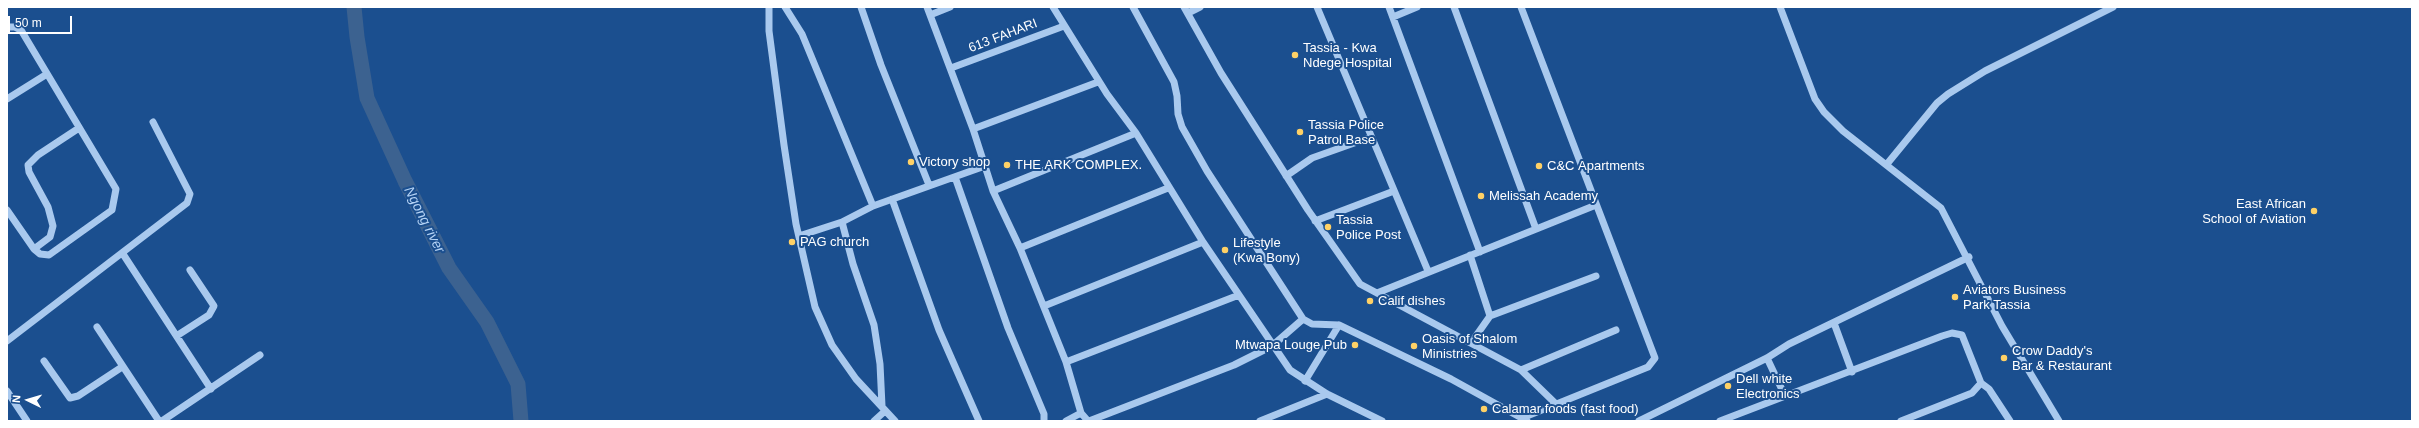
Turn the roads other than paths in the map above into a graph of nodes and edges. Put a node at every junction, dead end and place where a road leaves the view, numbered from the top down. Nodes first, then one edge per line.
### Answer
1 (769, 7) edge
2 (785, 7) edge
3 (861, 7) edge
4 (927, 7) edge
5 (950, 7) edge
6 (1053, 7) edge
7 (1133, 7) edge
8 (1200, 7) edge
9 (1317, 7) edge
10 (1389, 7) edge
11 (1417, 7) edge
12 (1454, 7) edge
13 (1520, 7) edge
14 (1780, 7) edge
15 (2113, 7) edge
16 (1186, 10) edge
17 (930, 15) junction
18 (1393, 17) junction
19 (1064, 26) junction
20 (7, 27) edge
21 (951, 68) junction
22 (47, 74) junction
23 (1098, 82) junction
24 (7, 99) edge
25 (153, 122) dead end
26 (79, 128) junction
27 (974, 129) junction
28 (1136, 134) junction
29 (1371, 137) junction
30 (1887, 164) junction
31 (985, 166) junction
32 (1286, 176) junction
33 (955, 177) junction
34 (929, 185) junction
35 (1168, 188) junction
36 (993, 191) junction
37 (1394, 191) junction
38 (892, 199) junction
39 (1596, 205) junction
40 (873, 206) junction
41 (7, 210) edge
42 (1316, 221) junction
43 (842, 222) junction
44 (1536, 229) junction
45 (800, 236) junction
46 (1203, 242) junction
47 (1020, 248) junction
48 (34, 249) junction
49 (1480, 252) junction
50 (123, 254) junction
51 (1470, 255) junction
52 (1968, 258) junction
53 (190, 270) dead end
54 (1428, 271) junction
55 (1596, 276) dead end
56 (1377, 293) junction
57 (1239, 294) junction
58 (1044, 306) junction
59 (1490, 316) junction
60 (1303, 319) junction
61 (1834, 323) junction
62 (1339, 325) junction
63 (97, 327) dead end
64 (1616, 330) dead end
65 (178, 335) junction
66 (7, 341) edge
67 (1471, 343) junction
68 (1272, 346) junction
69 (260, 354) dead end
70 (1767, 358) junction
71 (44, 361) dead end
72 (1066, 362) junction
73 (122, 367) junction
74 (1521, 370) junction
75 (1852, 372) junction
76 (1305, 381) junction
77 (1981, 383) junction
78 (211, 388) junction
79 (7, 391) edge
80 (1327, 394) junction
81 (1785, 396) junction
82 (1556, 404) junction
83 (884, 408) junction
84 (1081, 413) junction
85 (1525, 419) edge
86 (27, 421) edge
87 (159, 421) edge
88 (162, 421) edge
89 (874, 421) edge
90 (896, 421) edge
91 (979, 421) edge
92 (1044, 421) edge
93 (1066, 421) edge
94 (1089, 421) edge
95 (1262, 421) edge
96 (1382, 421) edge
97 (1639, 421) edge
98 (1720, 421) edge
99 (1900, 421) edge
100 (2010, 421) edge
101 (2059, 421) edge

1 - 45 street
2 - 40 street
3 - 34 street
4 - 17 street
5 - 17 street
6 - 19 street
7 - 60 street
8 - 16 street
9 - 29 street
10 - 18 street
11 - 18 street
12 - 44 street
13 - 39 street
14 - 30 street
15 - 30 street
16 - 32 street
17 - 21 street
18 - 49 street
19 - 21 street, 613 FAHARI
19 - 23 street
20 - 22 street
21 - 27 street
22 - 24 street
22 - 26 street
23 - 27 street
23 - 28 street
25 - 50 street
26 - 48 street
26 - 48 street
27 - 31 street
28 - 35 street
28 - 36 street
29 - 32 street
29 - 37 street
30 - 52 street
31 - 33 street
31 - 36 street
32 - 42 street
33 - 34 street
33 - 92 street
34 - 38 street
35 - 46 street
35 - 47 street
36 - 47 street
37 - 42 street
37 - 54 street
38 - 40 street
38 - 91 street
39 - 44 street
39 - 82 street
40 - 43 street
41 - 48 street
42 - 56 street
43 - 45 street
43 - 83 street
44 - 49 street
45 - 83 street
46 - 57 street
46 - 58 street
47 - 58 street
49 - 51 street
50 - 65 street
50 - 66 street
51 - 54 street
51 - 59 street
52 - 61 street
52 - 101 street
53 - 65 street
54 - 56 street
55 - 59 street
56 - 67 street
57 - 68 street
57 - 72 street
58 - 72 street
59 - 67 street
60 - 62 street
60 - 68 street
61 - 70 street
61 - 75 street
62 - 76 street
62 - 85 street
63 - 73 street
64 - 74 street
65 - 78 street
67 - 74 street
68 - 76 street
68 - 94 street
69 - 78 street
70 - 81 street
70 - 97 street
71 - 73 street
72 - 84 street
73 - 87 street
74 - 82 street
75 - 77 street
75 - 81 street
76 - 80 street
77 - 99 street
77 - 100 street
78 - 88 street
79 - 86 street
80 - 95 street
80 - 96 street
81 - 98 street
82 - 85 street
83 - 89 street
83 - 90 street
84 - 93 street
84 - 94 street

